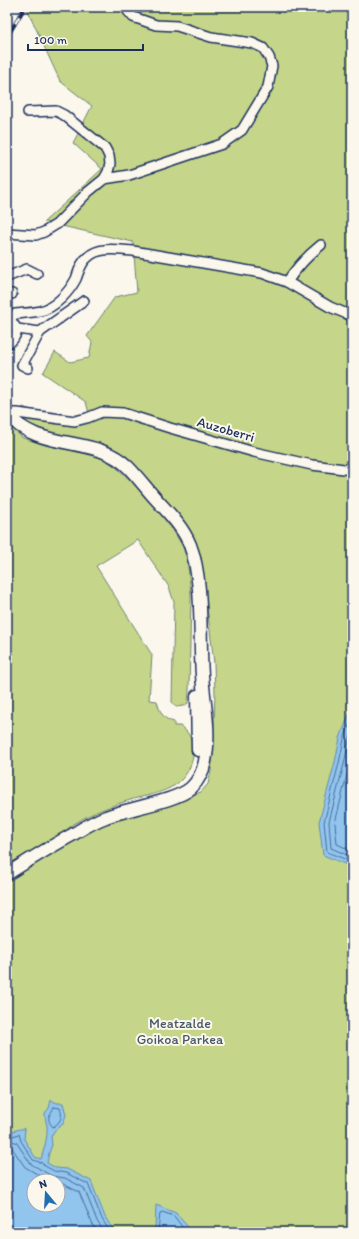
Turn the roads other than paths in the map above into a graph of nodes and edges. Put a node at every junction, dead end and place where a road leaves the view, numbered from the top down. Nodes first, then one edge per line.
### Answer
1 (127, 7) edge
2 (28, 112) dead end
3 (104, 179) junction
4 (7, 233) edge
5 (321, 245) dead end
6 (37, 274) dead end
7 (7, 277) edge
8 (287, 282) junction
9 (84, 301) dead end
10 (41, 311) junction
11 (66, 314) junction
12 (352, 316) edge
13 (8, 318) edge
14 (18, 329) junction
15 (40, 332) junction
16 (7, 344) edge
17 (28, 368) dead end
18 (7, 414) edge
19 (352, 470) edge
20 (7, 874) edge

1 - 3 street
2 - 3 street
3 - 4 street
5 - 8 street
6 - 7 street
8 - 10 street
8 - 12 street
9 - 11 street
10 - 11 street
10 - 13 street
11 - 15 street
13 - 14 street
14 - 15 street
14 - 16 street
15 - 17 street
18 - 19 street, Auzoberri
18 - 20 street

